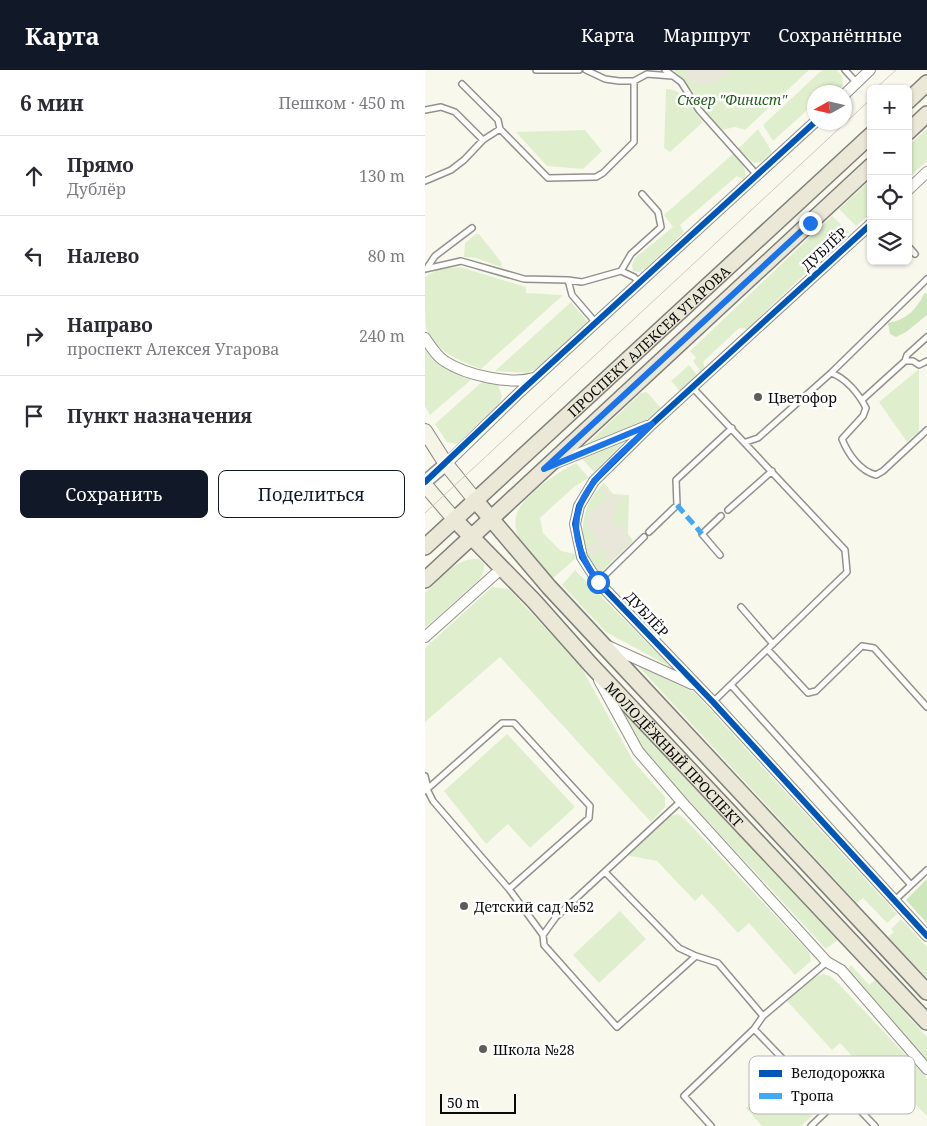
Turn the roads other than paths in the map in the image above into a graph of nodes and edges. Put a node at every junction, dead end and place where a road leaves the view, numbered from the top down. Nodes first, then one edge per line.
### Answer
1 (536, 70) edge
2 (579, 70) edge
3 (586, 70) edge
4 (665, 70) edge
5 (845, 70) edge
6 (870, 70) edge
7 (673, 76) junction
8 (634, 81) junction
9 (857, 83) junction
10 (927, 83) edge
11 (462, 84) dead end
12 (852, 88) edge
13 (912, 96) edge
14 (425, 110) edge
15 (927, 114) edge
16 (500, 129) junction
17 (807, 129) edge
18 (910, 130) edge
19 (867, 139) edge
20 (483, 140) junction
21 (867, 170) edge
22 (927, 172) edge
23 (757, 175) junction
24 (425, 181) edge
25 (912, 186) edge
26 (642, 194) dead end
27 (472, 228) dead end
28 (867, 228) edge
29 (912, 251) edge
30 (915, 254) dead end
31 (426, 268) edge
32 (621, 271) junction
33 (927, 279) edge
34 (568, 280) junction
35 (640, 283) junction
36 (596, 323) junction
37 (927, 337) edge
38 (425, 338) edge
39 (905, 361) junction
40 (927, 361) edge
41 (831, 373) junction
42 (537, 376) junction
43 (693, 388) junction
44 (862, 400) junction
45 (652, 424) junction
46 (732, 428) junction
47 (425, 430) edge
48 (927, 430) edge
49 (746, 442) junction
50 (446, 464) junction
51 (544, 469) junction
52 (772, 471) junction
53 (425, 484) edge
54 (476, 501) junction
55 (728, 510) dead end
56 (721, 516) dead end
57 (491, 519) junction
58 (455, 520) junction
59 (649, 532) dead end
60 (472, 536) junction
61 (643, 537) dead end
62 (425, 547) edge
63 (519, 554) junction
64 (720, 555) dead end
65 (502, 568) junction
66 (425, 580) edge
67 (598, 582) junction
68 (741, 607) dead end
69 (425, 637) edge
70 (602, 643) junction
71 (773, 644) junction
72 (768, 650) junction
73 (590, 664) junction
74 (731, 685) junction
75 (698, 687) junction
76 (713, 702) junction
77 (927, 706) edge
78 (425, 776) edge
79 (426, 788) edge
80 (681, 801) junction
81 (927, 870) edge
82 (605, 872) junction
83 (911, 885) junction
84 (509, 889) junction
85 (894, 901) junction
86 (543, 935) junction
87 (927, 936) edge
88 (696, 956) junction
89 (827, 962) junction
90 (927, 992) edge
91 (763, 1016) junction
92 (927, 1022) edge
93 (754, 1029) junction
94 (780, 1056) edge
95 (927, 1069) edge
96 (824, 1114) edge
97 (864, 1114) edge
98 (711, 1126) edge
99 (811, 1126) edge
100 (875, 1126) edge

1 - 2 lane
3 - 8 lane
4 - 7 lane
5 - 9 lane
6 - 9 street
7 - 8 lane
7 - 23 lane
8 - 16 lane
9 - 12 street
10 - 13 main road
11 - 16 lane
14 - 20 lane
15 - 18 main road
16 - 20 lane
17 - 23 street
19 - 54 main road, ПРОСПЕКТ АЛЕКСЕЯ УГАРОВА
20 - 24 lane
21 - 51 main road, ПРОСПЕКТ АЛЕКСЕЯ УГАРОВА
22 - 25 street
23 - 35 street
26 - 32 lane
27 - 31 lane
28 - 43 street, ДУБЛЁР
29 - 30 lane
31 - 34 lane
32 - 34 lane
32 - 35 lane
33 - 41 lane
34 - 36 lane
35 - 36 street
36 - 42 street
37 - 39 lane
38 - 42 street
39 - 40 lane
39 - 44 lane
41 - 44 lane
41 - 49 lane
42 - 50 street
43 - 45 street, ДУБЛЁР
43 - 46 lane
44 - 48 lane
45 - 51 street
45 - 67 street, ДУБЛЁР
46 - 49 lane
46 - 59 lane
47 - 50 main road, МОЛОДЁЖНЫЙ ПРОСПЕКТ
49 - 52 lane
50 - 53 street
50 - 54 main road, МОЛОДЁЖНЫЙ ПРОСПЕКТ
51 - 57 main road, ПРОСПЕКТ АЛЕКСЕЯ УГАРОВА
52 - 55 lane
52 - 71 lane
53 - 58 main road, МОЛОДЁЖНЫЙ ПРОСПЕКТ
54 - 57 main road, МОЛОДЁЖНЫЙ ПРОСПЕКТ
54 - 58 main road, ПРОСПЕКТ АЛЕКСЕЯ УГАРОВА
56 - 64 lane
57 - 60 main road, ПРОСПЕКТ АЛЕКСЕЯ УГАРОВА
57 - 63 main road, МОЛОДЁЖНЫЙ ПРОСПЕКТ
58 - 60 main road, МОЛОДЁЖНЫЙ ПРОСПЕКТ
58 - 62 main road, ПРОСПЕКТ АЛЕКСЕЯ УГАРОВА
60 - 65 main road, МОЛОДЁЖНЫЙ ПРОСПЕКТ
60 - 66 main road, ПРОСПЕКТ АЛЕКСЕЯ УГАРОВА
61 - 67 lane
63 - 65 main road
63 - 70 main road, МОЛОДЁЖНЫЙ ПРОСПЕКТ
65 - 69 street
65 - 73 main road, МОЛОДЁЖНЫЙ ПРОСПЕКТ
67 - 75 street, ДУБЛЁР
68 - 71 lane
70 - 75 street, МОЛОДЁЖНЫЙ ПРОСПЕКТ
70 - 90 main road, МОЛОДЁЖНЫЙ ПРОСПЕКТ
71 - 72 lane
72 - 74 lane
72 - 77 lane
73 - 80 street
73 - 92 main road, МОЛОДЁЖНЫЙ ПРОСПЕКТ
74 - 76 lane
74 - 83 lane
75 - 76 street, ДУБЛЁР
76 - 85 street, ДУБЛЁР
78 - 79 lane
79 - 84 lane
79 - 84 lane
80 - 82 lane
80 - 89 street
81 - 83 lane
82 - 86 lane
82 - 88 lane
83 - 85 lane
84 - 86 lane
85 - 87 street, ДУБЛЁР
86 - 88 lane
88 - 91 lane
89 - 91 lane
89 - 95 street
91 - 93 lane
93 - 94 lane
93 - 98 lane
96 - 99 lane
97 - 100 lane

